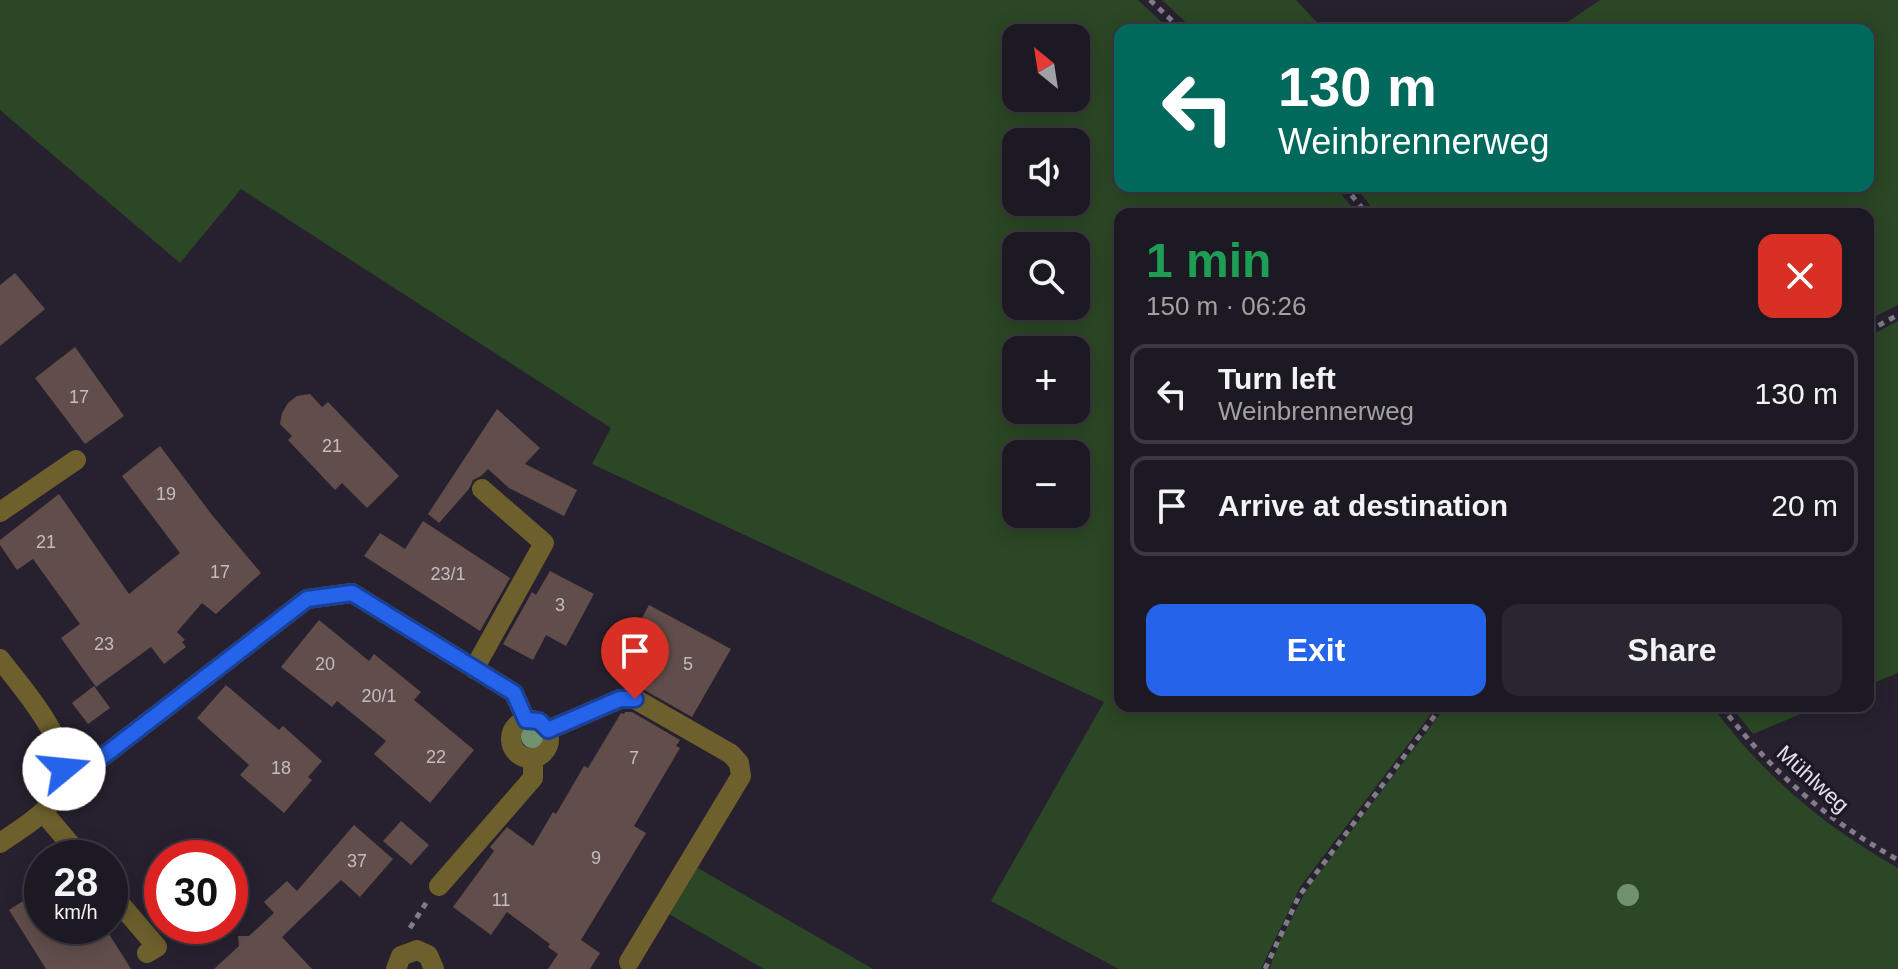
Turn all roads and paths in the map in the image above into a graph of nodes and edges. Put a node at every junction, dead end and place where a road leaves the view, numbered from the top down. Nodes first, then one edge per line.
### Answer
1 (1150, 0) edge
2 (1176, 24) edge
3 (1349, 192) edge
4 (1362, 208) edge
5 (1898, 315) edge
6 (1874, 328) edge
7 (76, 460) dead end
8 (482, 489) dead end
9 (0, 512) edge
10 (0, 659) edge
11 (474, 669) junction
12 (1437, 712) edge
13 (1726, 712) edge
14 (526, 720) junction
15 (548, 730) junction
16 (533, 758) junction
17 (64, 769) junction
18 (43, 812) junction
19 (67, 840) edge
20 (0, 843) edge
21 (1898, 860) edge
22 (439, 886) joint
23 (128, 913) edge
24 (147, 953) dead end
25 (400, 961) edge
26 (629, 962) dead end
27 (434, 969) edge
28 (1265, 969) edge

1 - 2 path
3 - 4 path
5 - 6 path
7 - 9 street
8 - 11 street
10 - 17 street
11 - 14 street
11 - 17 street
12 - 28 path
13 - 21 path, Mühlweg
14 - 15 street
14 - 16 street
15 - 16 street
15 - 26 street
16 - 22 street
17 - 18 street
18 - 19 street
18 - 20 street
22 - 25 path
23 - 24 street
25 - 27 street

